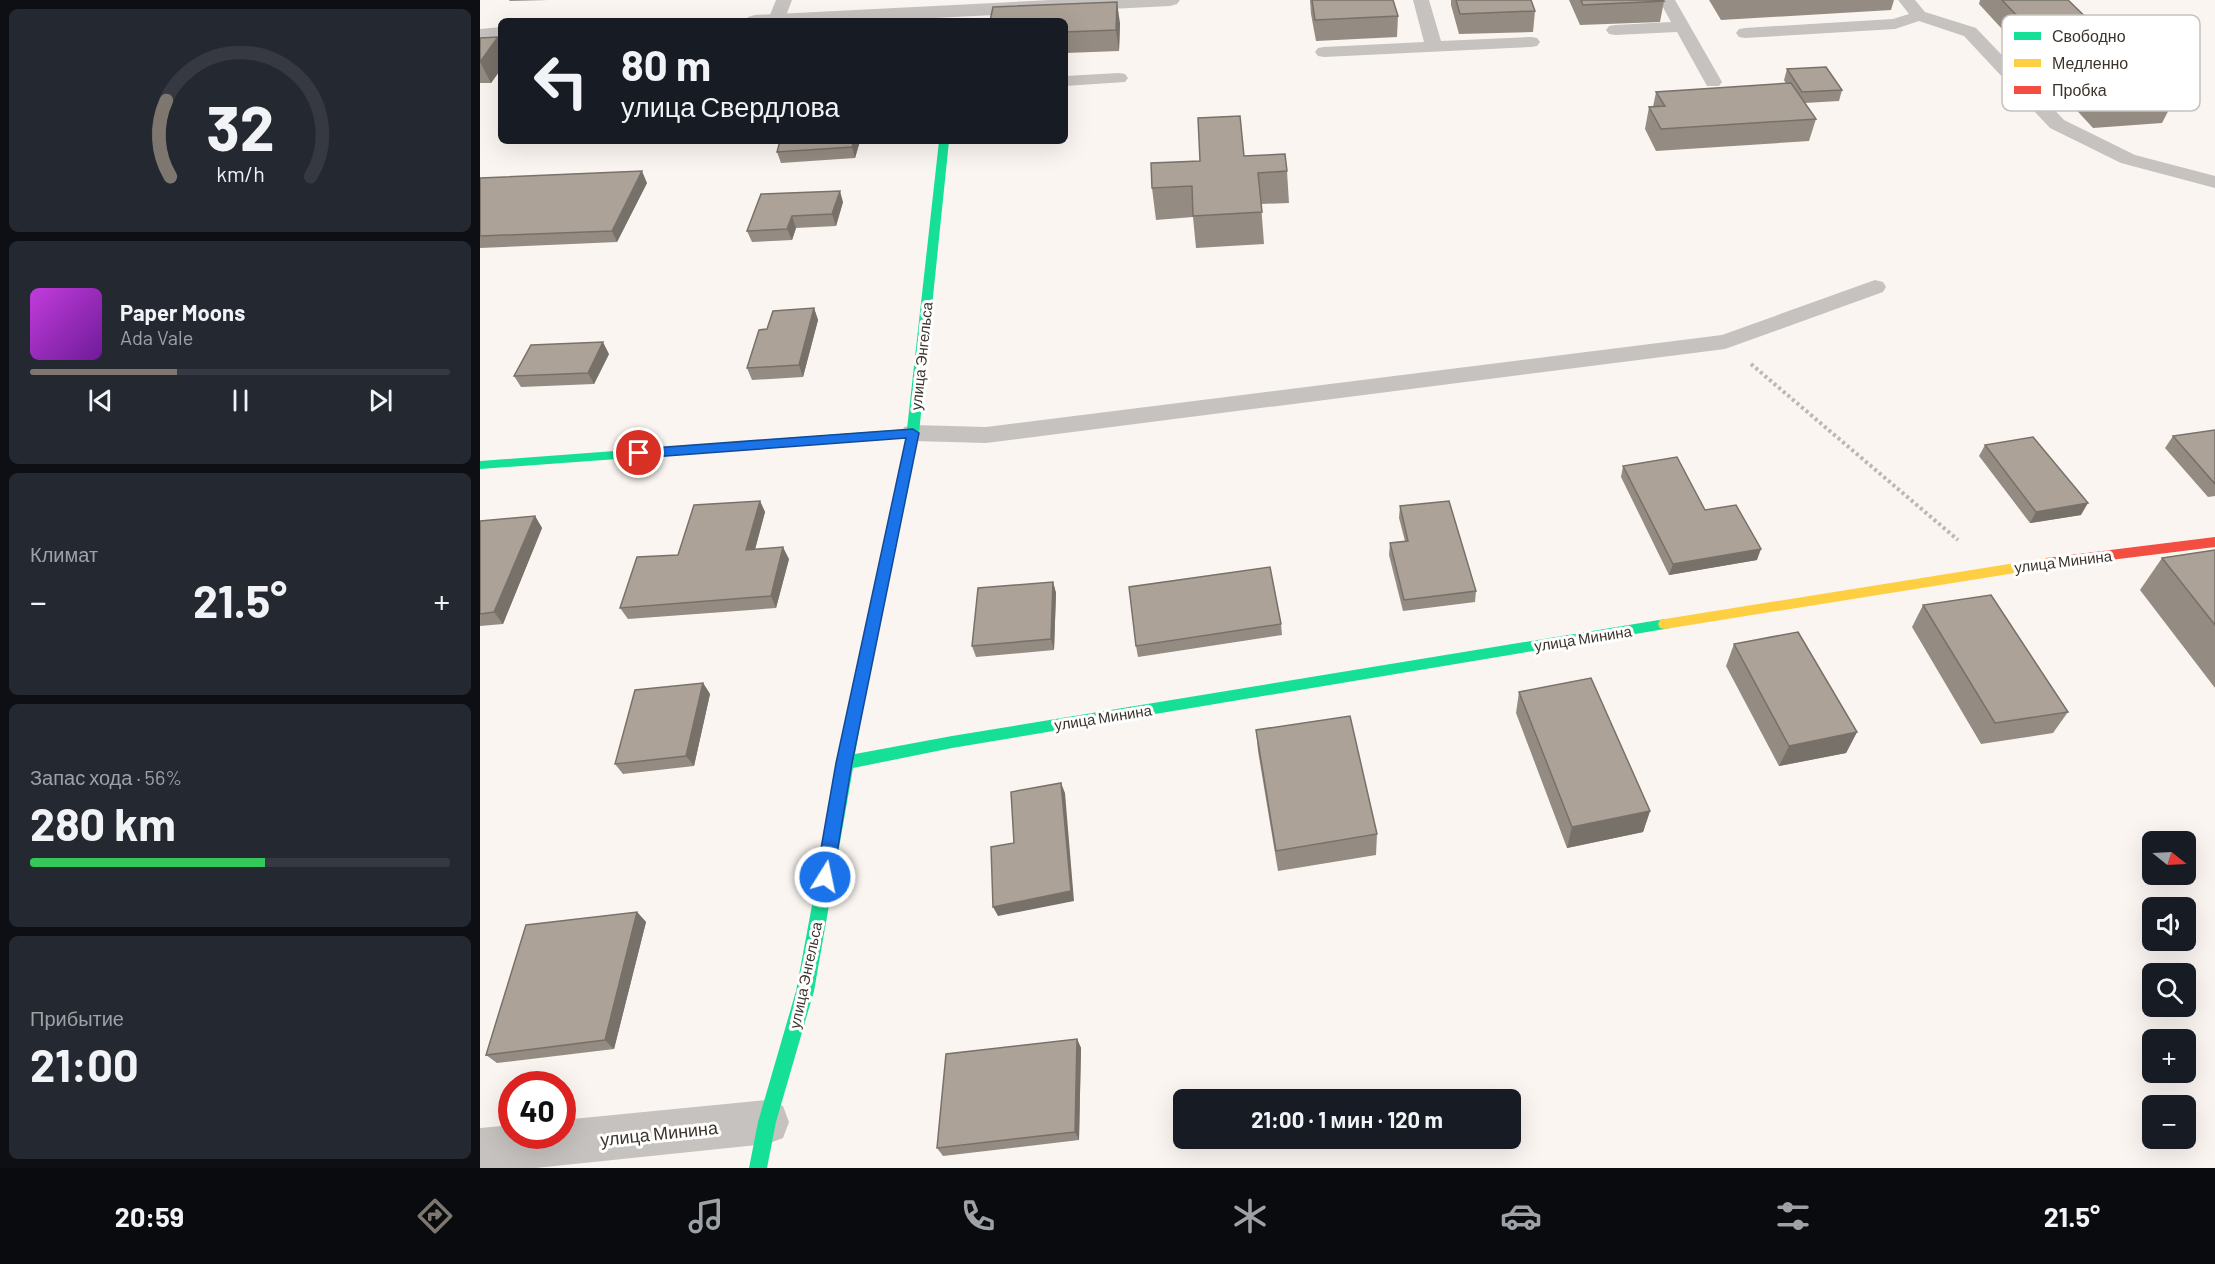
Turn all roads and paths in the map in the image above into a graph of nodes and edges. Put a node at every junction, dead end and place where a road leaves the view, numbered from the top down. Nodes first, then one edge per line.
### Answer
1 (784, 0) edge
2 (1170, 0) edge
3 (1421, 0) edge
4 (1667, 0) edge
5 (1906, 0) edge
6 (957, 11) edge
7 (1919, 16) junction
8 (770, 18) edge
9 (811, 18) edge
10 (1682, 27) junction
11 (1615, 30) dead end
12 (498, 33) edge
13 (1745, 33) dead end
14 (480, 34) edge
15 (1531, 42) dead end
16 (1434, 47) junction
17 (1324, 52) dead end
18 (2002, 66) edge
19 (1119, 78) dead end
20 (1068, 81) edge
21 (1713, 81) dead end
22 (2045, 111) edge
23 (944, 144) edge
24 (2215, 182) edge
25 (1875, 287) dead end
26 (1725, 342) junction
27 (913, 433) junction
28 (480, 465) edge
29 (2215, 542) edge
30 (1994, 570) junction
31 (844, 763) junction
32 (767, 1122) junction
33 (480, 1151) edge
34 (758, 1168) edge

1 - 8 lane
2 - 6 street
3 - 16 lane
4 - 10 lane
5 - 7 lane
6 - 9 street
7 - 13 lane
7 - 18 lane
10 - 11 lane
10 - 21 lane
12 - 14 street
15 - 16 lane
16 - 17 lane
19 - 20 lane
22 - 24 lane
23 - 27 street, улица Энгельса
25 - 26 lane
26 - 27 lane
26 - 30 path
27 - 28 street
27 - 31 street, улица Энгельса
29 - 30 street, улица Минина
30 - 31 street, улица Минина
31 - 32 street, улица Энгельса
32 - 33 street, улица Минина
32 - 34 street, улица Энгельса

